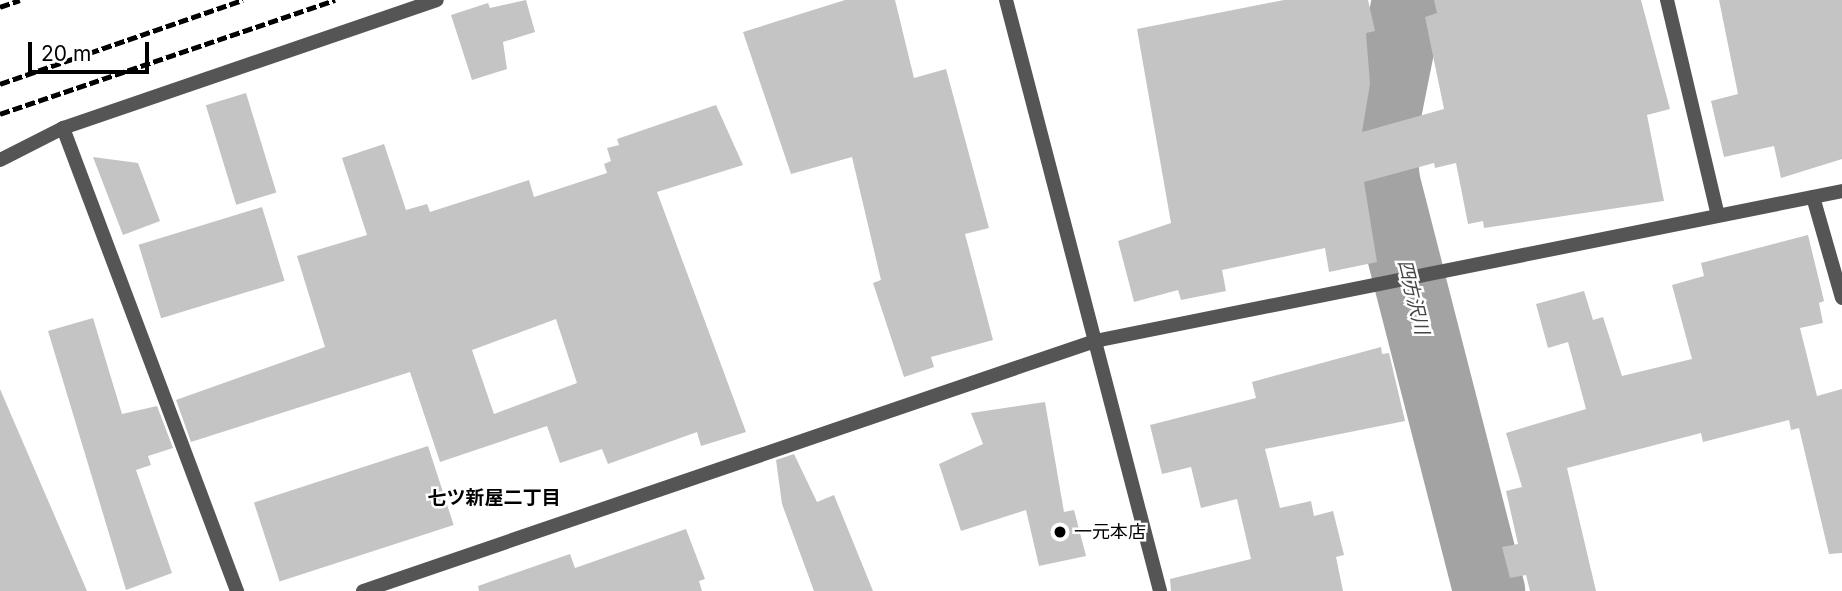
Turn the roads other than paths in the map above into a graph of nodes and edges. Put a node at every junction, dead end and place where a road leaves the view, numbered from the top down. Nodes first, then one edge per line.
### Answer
1 (437, 0) edge
2 (1006, 0) edge
3 (1667, 0) edge
4 (63, 128) junction
5 (0, 160) edge
6 (1842, 191) edge
7 (1813, 197) junction
8 (1718, 215) junction
9 (1842, 298) edge
10 (1095, 341) junction
11 (237, 591) edge
12 (363, 591) edge
13 (1160, 591) edge

1 - 4 street
2 - 10 street
3 - 8 street
4 - 5 street
4 - 11 street
6 - 7 street
7 - 8 street
7 - 9 street
8 - 10 street
10 - 12 street
10 - 13 street

